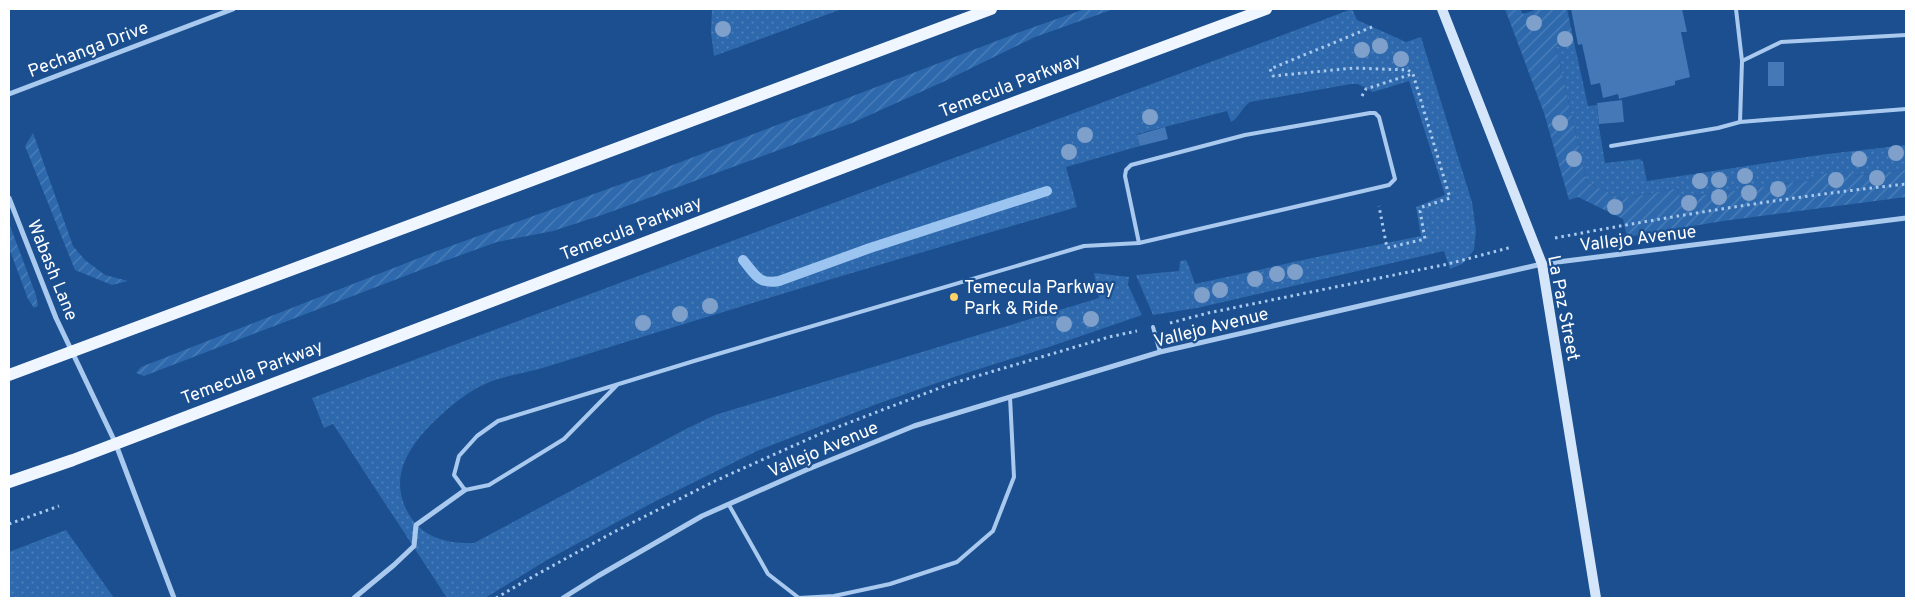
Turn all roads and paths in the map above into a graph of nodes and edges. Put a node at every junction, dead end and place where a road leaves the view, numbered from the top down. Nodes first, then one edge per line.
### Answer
1 (233, 9) edge
2 (992, 9) edge
3 (1266, 9) edge
4 (1442, 9) edge
5 (1736, 9) edge
6 (1906, 35) edge
7 (1742, 61) junction
8 (1412, 74) dead end
9 (9, 94) edge
10 (1906, 108) edge
11 (1349, 117) junction
12 (1740, 122) junction
13 (1611, 146) dead end
14 (1906, 184) edge
15 (9, 198) edge
16 (1906, 218) edge
17 (1533, 242) junction
18 (1139, 243) junction
19 (1448, 264) dead end
20 (1542, 264) junction
21 (1153, 327) dead end
22 (72, 351) junction
23 (1160, 352) junction
24 (9, 374) edge
25 (617, 385) junction
26 (1010, 397) junction
27 (115, 442) junction
28 (9, 482) edge
29 (465, 490) junction
30 (729, 505) junction
31 (59, 506) dead end
32 (9, 524) edge
33 (796, 597) edge
34 (174, 598) edge
35 (354, 598) edge
36 (563, 598) edge
37 (1596, 598) edge

1 - 9 street, Pechanga Drive
2 - 22 main road
3 - 27 main road, Temecula Parkway
4 - 17 main road, La Paz Street
5 - 7 lane
6 - 7 lane
7 - 12 lane
8 - 11 path
10 - 12 lane
11 - 18 lane
11 - 18 lane
12 - 13 lane
14 - 17 path
15 - 22 street, Wabash Lane
16 - 20 street, Vallejo Avenue
17 - 19 path
17 - 20 main road, La Paz Street
18 - 25 lane
20 - 23 street, Vallejo Avenue
20 - 37 main road, La Paz Street
21 - 23 lane
22 - 24 main road
22 - 27 street, Wabash Lane
23 - 26 street, Vallejo Avenue
25 - 29 lane
25 - 29 lane
26 - 30 street, Vallejo Avenue
26 - 33 lane
27 - 28 main road, Temecula Parkway
27 - 34 street, Wabash Lane
29 - 35 street
30 - 33 lane
30 - 36 street, Vallejo Avenue
31 - 32 path

